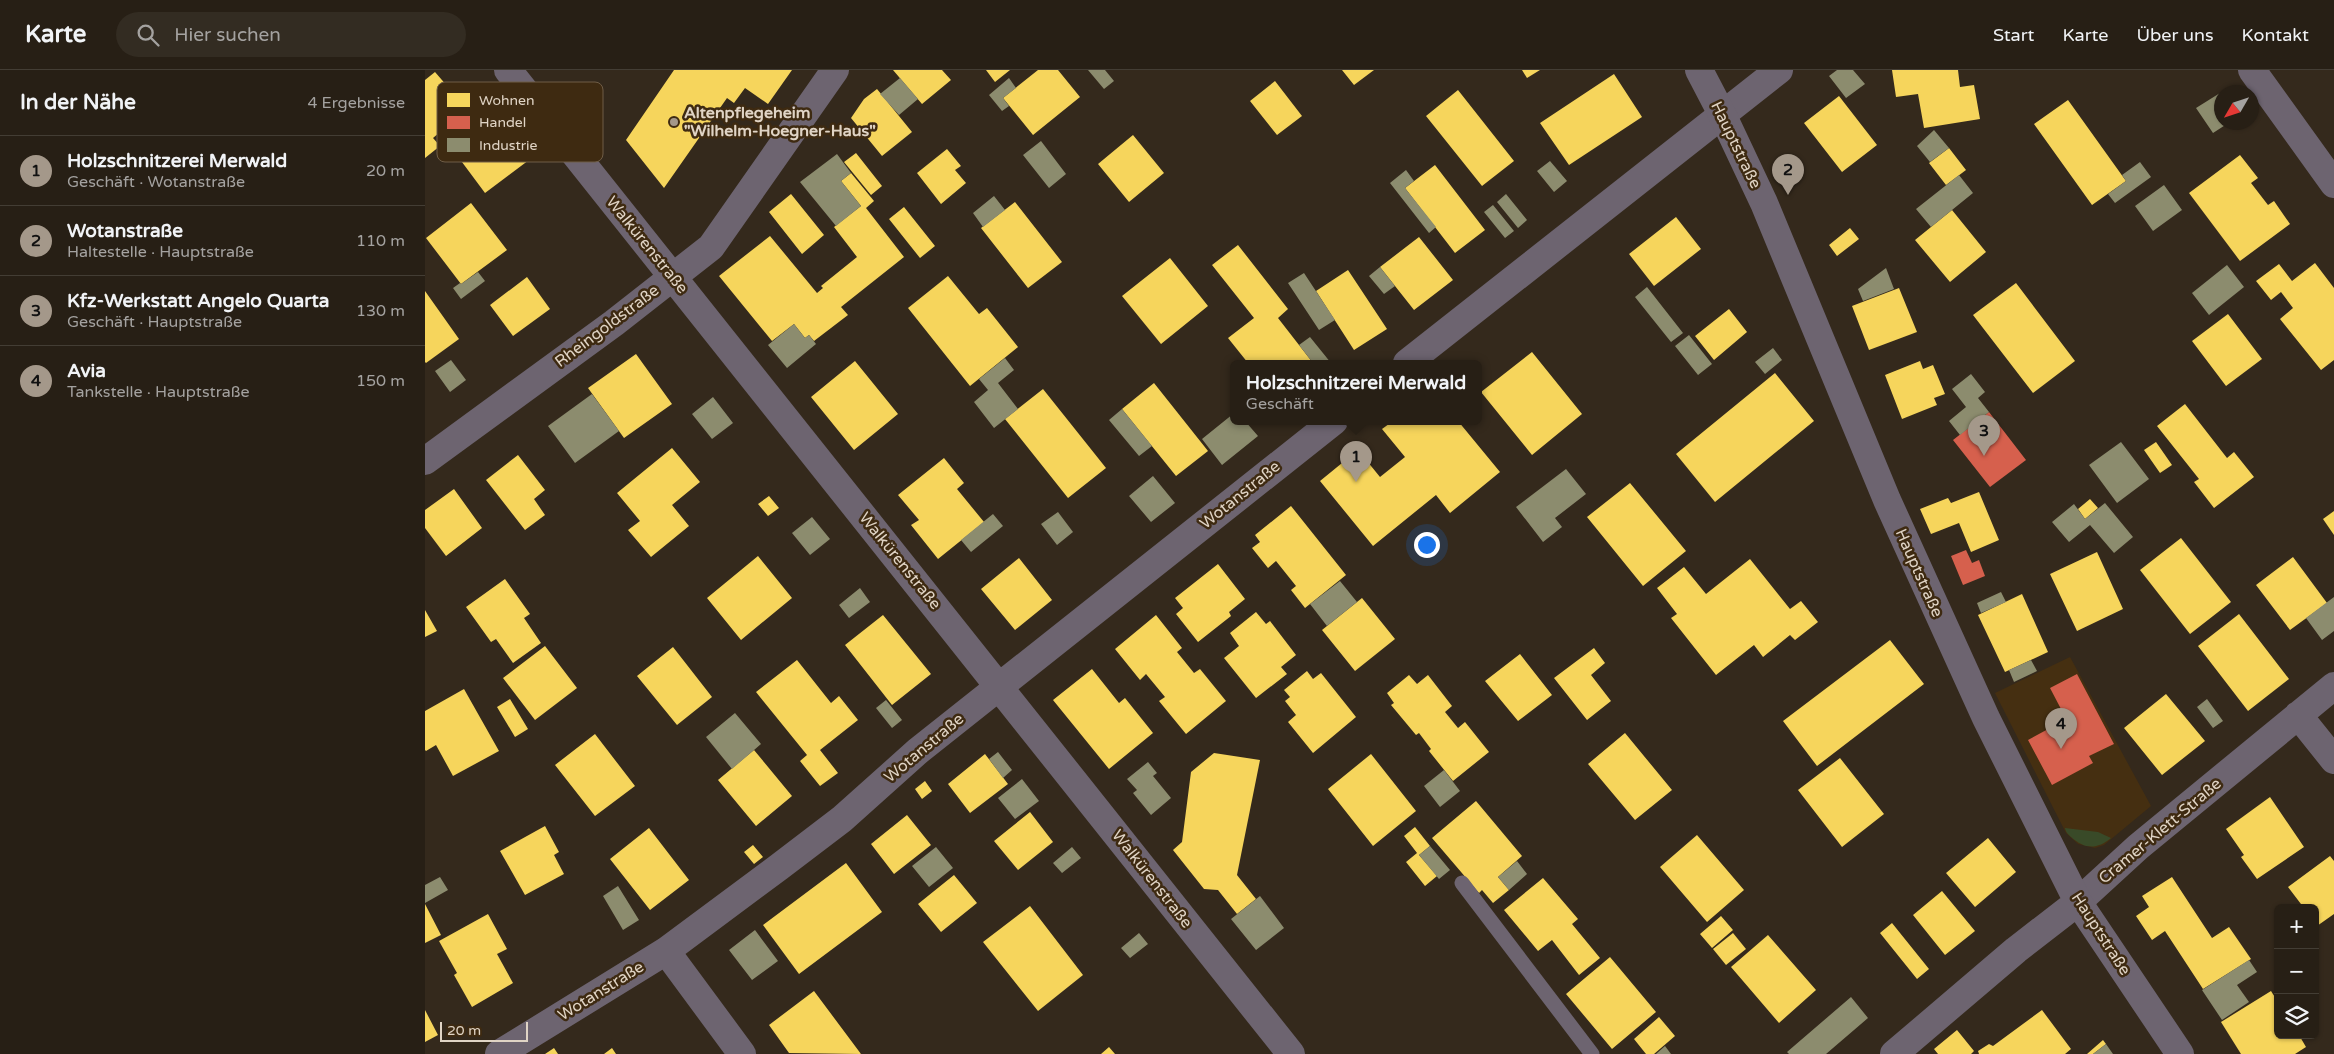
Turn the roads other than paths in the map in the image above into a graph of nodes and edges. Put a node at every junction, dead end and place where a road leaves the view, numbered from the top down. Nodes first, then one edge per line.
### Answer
1 (508, 70) edge
2 (835, 70) edge
3 (1699, 70) edge
4 (1779, 70) edge
5 (2252, 70) edge
6 (518, 82) edge
7 (1723, 116) junction
8 (581, 162) edge
9 (2334, 184) edge
10 (672, 276) junction
11 (1411, 360) edge
12 (1329, 425) edge
13 (425, 461) edge
14 (1000, 686) junction
15 (2334, 686) edge
16 (2298, 715) junction
17 (2334, 760) edge
18 (1462, 883) dead end
19 (2078, 902) junction
20 (666, 951) junction
21 (499, 1054) edge
22 (742, 1054) edge
23 (1291, 1054) edge
24 (1592, 1054) edge
25 (1894, 1054) edge
26 (2180, 1054) edge

1 - 6 street, Walkürenstraße
2 - 10 street, Rheingoldstraße
3 - 7 street, Hauptstraße
4 - 7 street
5 - 9 street
7 - 11 street
7 - 19 street, Hauptstraße
8 - 10 street, Walkürenstraße
10 - 13 street, Rheingoldstraße
10 - 14 street, Walkürenstraße
12 - 14 street, Wotanstraße
14 - 20 street, Wotanstraße
14 - 23 street, Walkürenstraße
15 - 16 street, Cramer-Klett-Straße
16 - 17 street
16 - 19 street, Cramer-Klett-Straße
18 - 24 lane
19 - 25 street, Cramer-Klett-Straße
19 - 26 street, Hauptstraße
20 - 21 street, Wotanstraße
20 - 22 street

